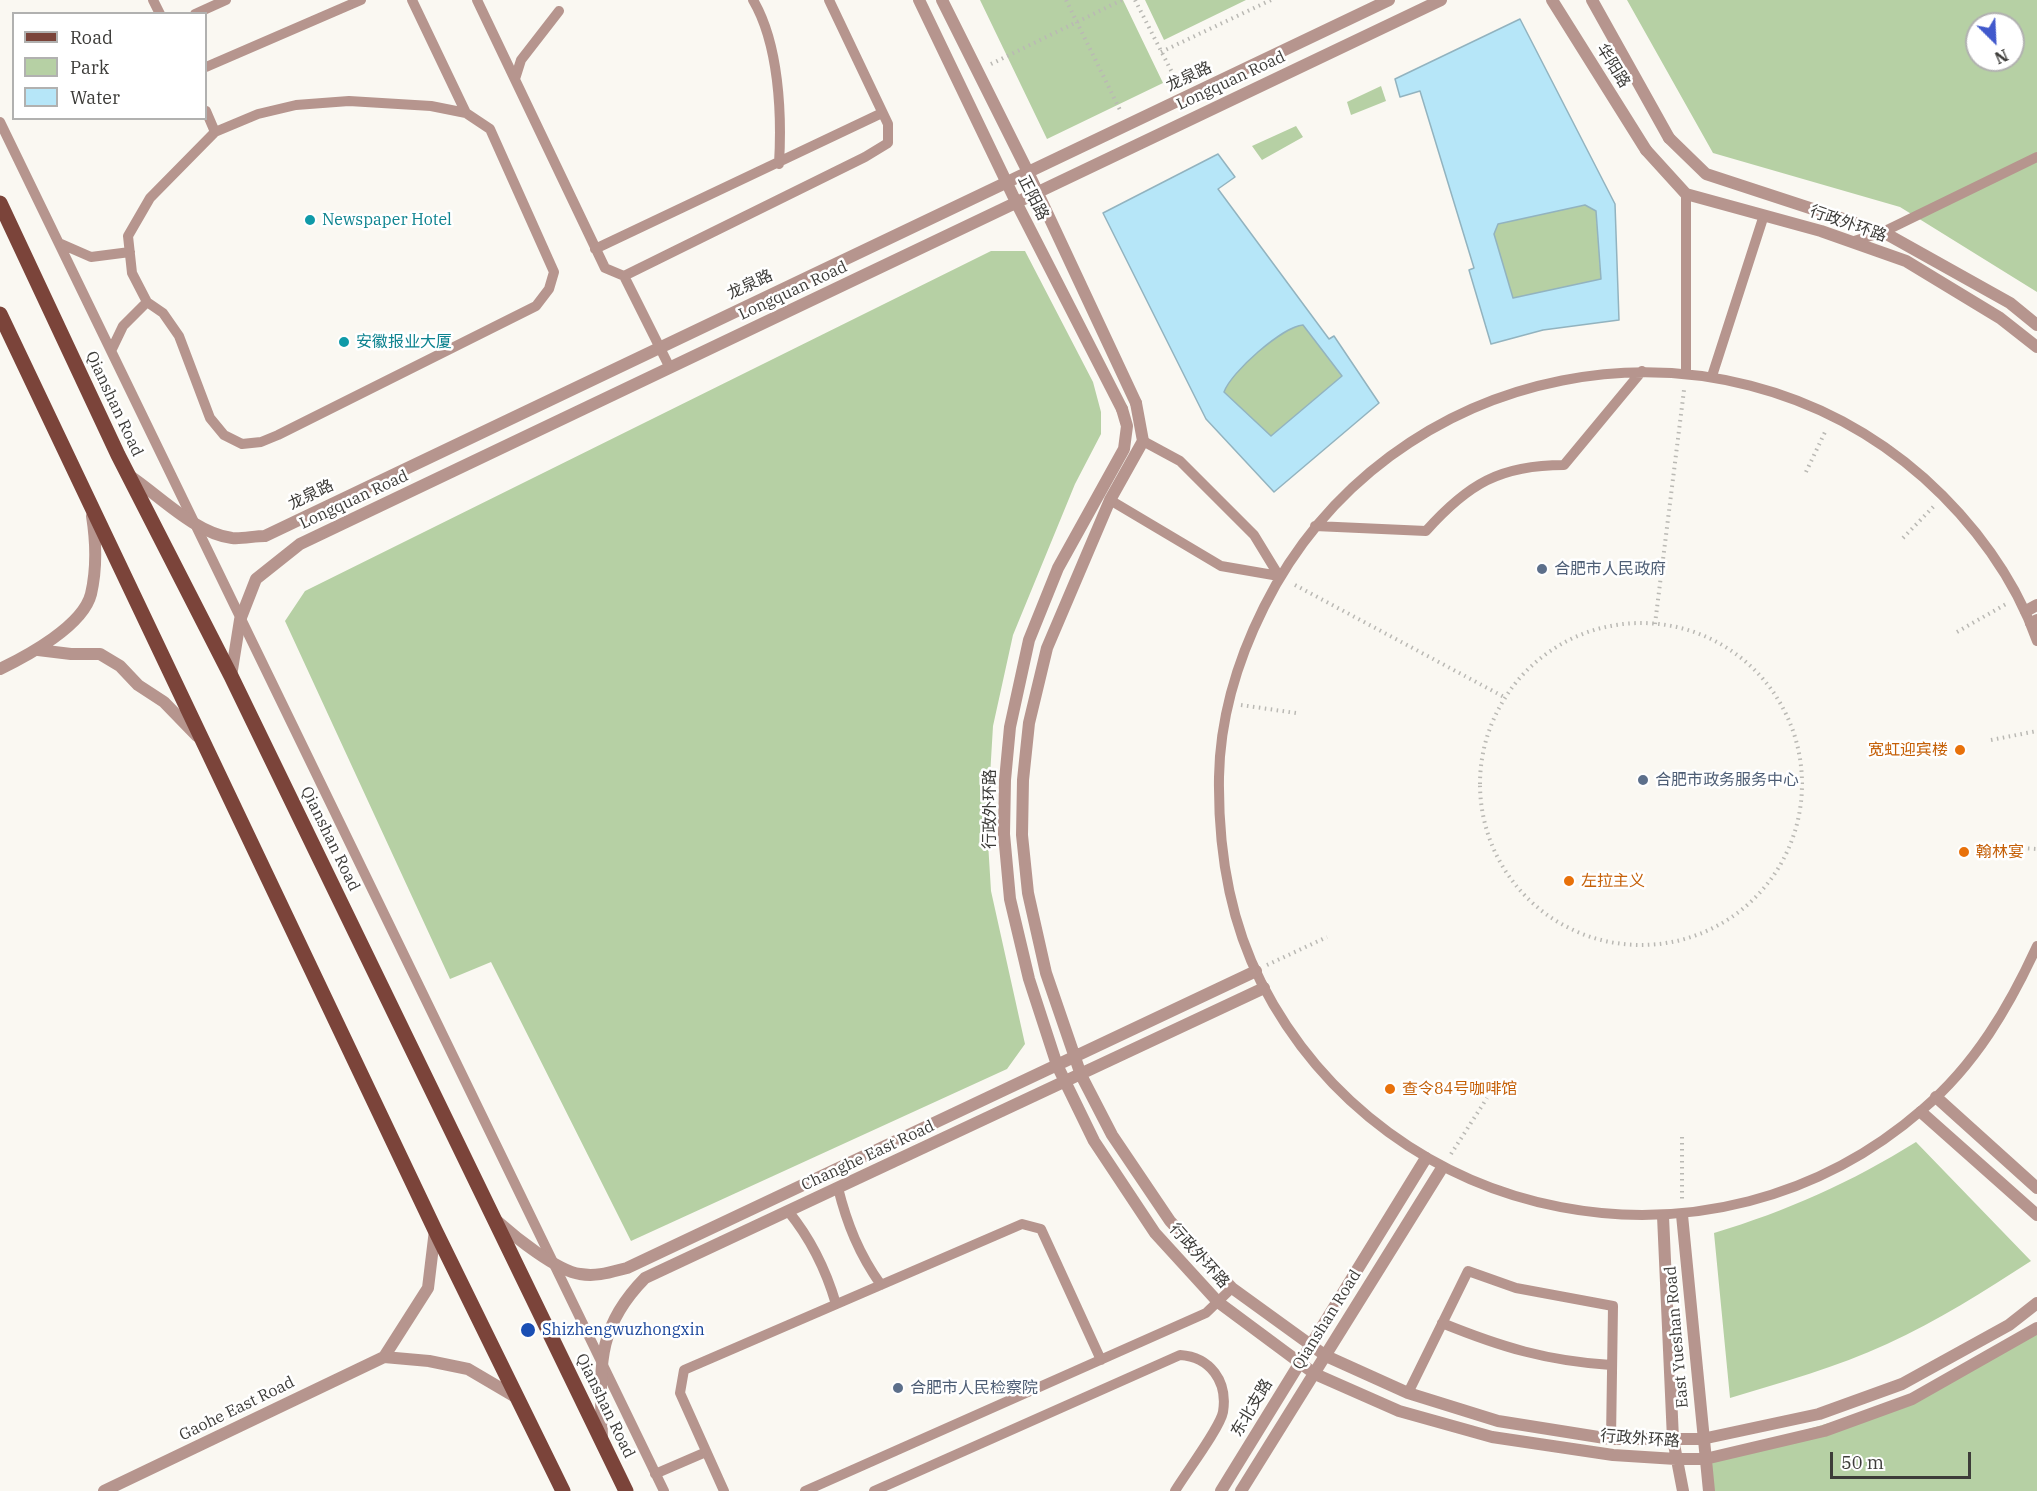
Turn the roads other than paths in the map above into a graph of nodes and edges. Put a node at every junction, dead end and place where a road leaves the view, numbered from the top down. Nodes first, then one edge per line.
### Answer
1 (226, 0) edge
2 (361, 0) edge
3 (412, 0) edge
4 (477, 0) edge
5 (753, 0) edge
6 (829, 0) edge
7 (919, 0) edge
8 (942, 0) edge
9 (1389, 0) edge
10 (1442, 0) edge
11 (1552, 0) edge
12 (1592, 0) edge
13 (559, 11) dead end
14 (199, 12) edge
15 (207, 67) edge
16 (515, 79) junction
17 (207, 113) edge
18 (466, 113) junction
19 (882, 113) junction
20 (0, 122) edge
21 (215, 132) junction
22 (1670, 138) joint
23 (2037, 157) edge
24 (779, 164) junction
25 (1028, 172) junction
26 (1006, 182) junction
27 (1038, 192) junction
28 (1686, 195) junction
29 (1016, 202) junction
30 (0, 203) edge
31 (1764, 215) junction
32 (1883, 232) junction
33 (1851, 242) junction
34 (59, 243) junction
35 (596, 249) junction
36 (130, 252) junction
37 (624, 276) junction
38 (147, 302) junction
39 (0, 314) edge
40 (2037, 325) edge
41 (659, 346) junction
42 (2037, 347) edge
43 (111, 351) junction
44 (669, 368) junction
45 (1642, 371) junction
46 (1686, 374) junction
47 (1712, 376) junction
48 (1122, 410) joint
49 (1143, 441) junction
50 (129, 476) junction
51 (90, 500) junction
52 (1110, 500) junction
53 (1315, 526) junction
54 (197, 528) junction
55 (1279, 576) junction
56 (2037, 605) edge
57 (2031, 618) edge
58 (240, 620) junction
59 (2037, 641) edge
60 (38, 650) junction
61 (0, 669) edge
62 (231, 676) junction
63 (201, 740) junction
64 (2037, 946) edge
65 (1256, 970) junction
66 (1264, 988) junction
67 (1075, 1058) junction
68 (1058, 1065) junction
69 (1081, 1075) junction
70 (1065, 1083) junction
71 (1936, 1097) junction
72 (1921, 1112) junction
73 (1426, 1158) junction
74 (1442, 1168) junction
75 (838, 1188) junction
76 (2037, 1188) edge
77 (788, 1211) junction
78 (1682, 1215) junction
79 (2037, 1215) edge
80 (1663, 1216) junction
81 (497, 1221) junction
82 (435, 1230) junction
83 (553, 1261) junction
84 (881, 1285) junction
85 (1232, 1288) junction
86 (1218, 1302) junction
87 (2037, 1303) edge
88 (836, 1304) junction
89 (1443, 1323) junction
90 (2037, 1328) edge
91 (1310, 1345) junction
92 (1326, 1356) junction
93 (384, 1357) junction
94 (1101, 1360) junction
95 (601, 1361) junction
96 (1299, 1363) junction
97 (1611, 1365) junction
98 (1315, 1374) junction
99 (1408, 1393) junction
100 (520, 1400) junction
101 (1611, 1438) junction
102 (1673, 1439) junction
103 (1702, 1439) junction
104 (602, 1441) junction
105 (706, 1452) junction
106 (1676, 1459) junction
107 (1705, 1459) junction
108 (655, 1474) junction
109 (105, 1491) edge
110 (563, 1491) edge
111 (626, 1491) edge
112 (663, 1491) edge
113 (724, 1491) edge
114 (806, 1491) edge
115 (874, 1491) edge
116 (1174, 1491) edge
117 (1221, 1491) edge
118 (1241, 1491) edge
119 (1683, 1491) edge
120 (1709, 1491) edge

1 - 14 lane
2 - 15 lane
3 - 18 lane
4 - 16 lane
5 - 24 lane
6 - 19 lane
7 - 26 street, 正阳路
8 - 25 street, 正阳路
9 - 25 street, 龙泉路
10 - 27 street, Longquan Road
11 - 28 street, 华阳路
12 - 22 street, 华阳路
13 - 16 lane
16 - 35 lane
17 - 21 lane
18 - 21 lane
18 - 38 lane
19 - 24 lane
19 - 37 lane
20 - 34 lane
21 - 36 lane
22 - 32 street, 行政外环路
23 - 32 lane
24 - 35 lane
25 - 26 street, 龙泉路
25 - 27 street, 正阳路
26 - 29 street, 正阳路
26 - 41 street, 龙泉路
27 - 29 street, Longquan Road
27 - 49 street, 正阳路
28 - 31 street, 行政外环路
28 - 46 lane
29 - 44 street, Longquan Road
29 - 48 street, 正阳路
30 - 50 main road, Qianshan Road
31 - 33 street, 行政外环路
31 - 47 lane
32 - 33 lane
32 - 40 street, 行政外环路
33 - 42 street, 行政外环路
34 - 36 lane
34 - 43 lane
35 - 37 lane
36 - 38 lane
37 - 41 lane
38 - 43 lane
39 - 51 main road
41 - 44 lane
41 - 54 street, 龙泉路
43 - 54 lane
44 - 58 street, Longquan Road
45 - 46 lane
45 - 53 lane
45 - 53 lane
46 - 47 lane
47 - 57 lane
48 - 68 street, 行政外环路
49 - 52 street, 行政外环路
49 - 55 lane
50 - 54 street, 龙泉路
50 - 62 main road, Qianshan Road
51 - 60 street
51 - 63 main road
52 - 55 lane
52 - 67 street, 行政外环路
53 - 55 lane
54 - 58 lane
55 - 65 lane
56 - 57 street
57 - 59 lane
58 - 62 street, Longquan Road
58 - 83 lane
60 - 61 street
60 - 63 street
62 - 81 main road, Qianshan Road
63 - 82 main road
64 - 71 lane
65 - 66 lane
65 - 67 street, Changhe East Road
66 - 69 street, Changhe East Road
66 - 73 lane
67 - 68 street, Changhe East Road
67 - 69 street, 行政外环路
68 - 70 street, 行政外环路
68 - 83 street, Changhe East Road
69 - 70 street, Changhe East Road
69 - 85 street, 行政外环路
70 - 75 street, Changhe East Road
70 - 86 street, 行政外环路
71 - 72 lane
71 - 76 street
72 - 78 lane
72 - 79 street
73 - 74 lane
73 - 91 street, 东北支路
74 - 80 lane
74 - 92 street, Qianshan Road
75 - 77 street, Changhe East Road
75 - 84 lane
77 - 88 lane
77 - 95 street, Changhe East Road
78 - 80 lane
78 - 103 street, East Yueshan Road
80 - 102 street, East Yueshan Road
81 - 83 street, Changhe East Road
81 - 104 main road, Qianshan Road
82 - 93 street
82 - 100 main road
83 - 95 lane
84 - 88 lane
84 - 94 lane
85 - 86 lane
85 - 91 street, 行政外环路
86 - 94 lane
86 - 96 street, 行政外环路
87 - 103 street, 行政外环路
88 - 105 lane
89 - 97 lane
89 - 97 lane
89 - 99 lane
90 - 107 street, 行政外环路
91 - 92 street, 行政外环路
91 - 96 street, 东北支路
92 - 98 street, Qianshan Road
92 - 99 street, 行政外环路
93 - 100 street, Gaohe East Road
93 - 109 street, Gaohe East Road
94 - 114 lane
95 - 104 street, Changhe East Road
95 - 108 lane
96 - 98 street, 行政外环路
96 - 117 street, 东北支路
97 - 101 lane
98 - 106 street, 行政外环路
98 - 118 street, Qianshan Road
99 - 101 street, 行政外环路
100 - 110 main road
101 - 102 street, 行政外环路
102 - 103 street, 行政外环路
102 - 106 street, East Yueshan Road
103 - 107 street, East Yueshan Road
104 - 111 main road, Qianshan Road
105 - 108 lane
105 - 113 lane
106 - 107 street, 行政外环路
106 - 119 street, East Yueshan Road
107 - 120 street, East Yueshan Road
108 - 112 lane
115 - 116 lane

